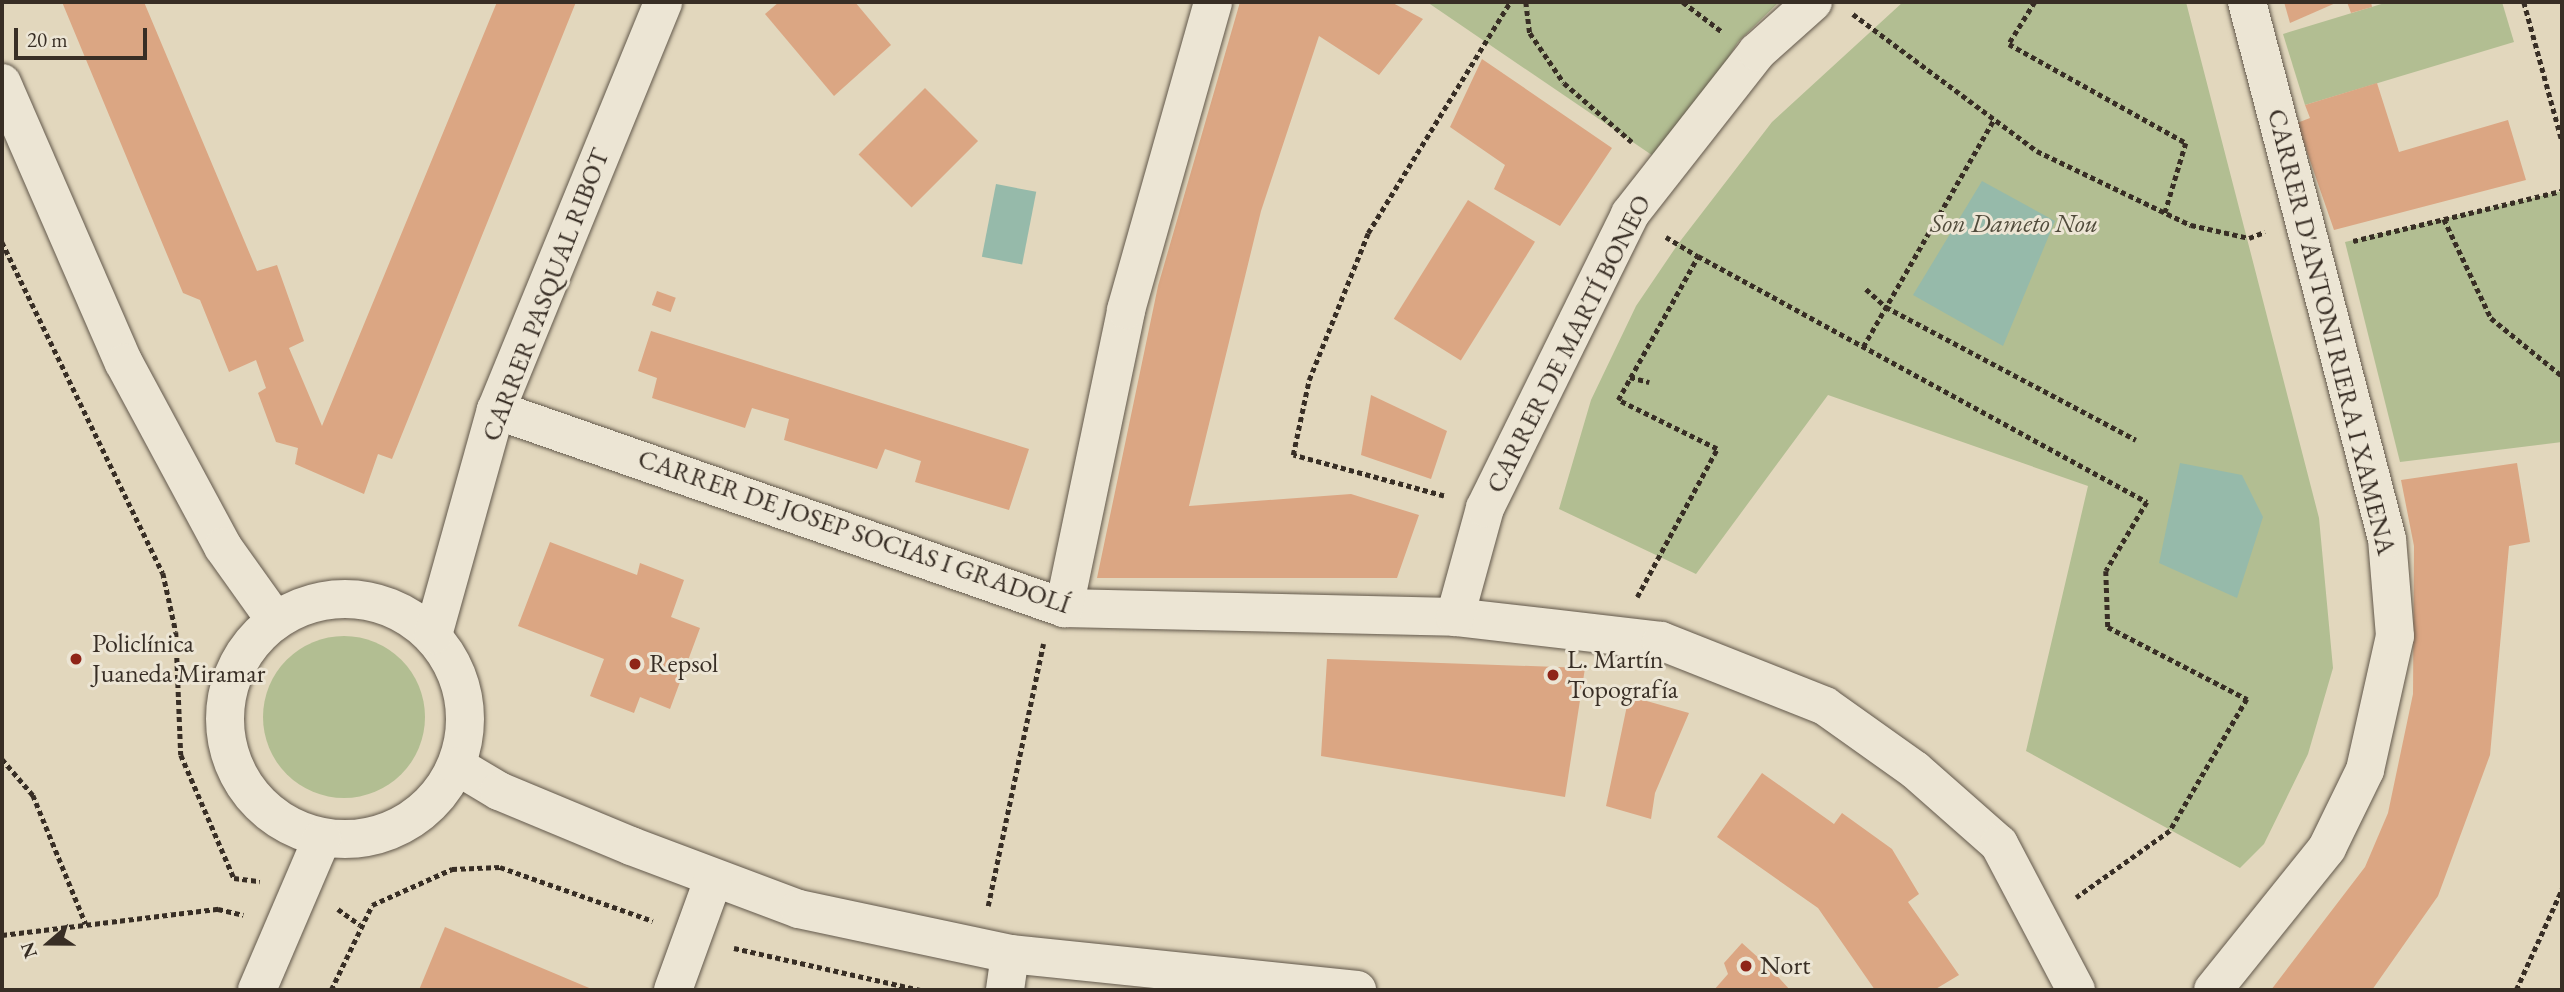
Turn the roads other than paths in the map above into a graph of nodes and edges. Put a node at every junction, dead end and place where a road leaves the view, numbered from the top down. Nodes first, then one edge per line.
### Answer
1 (663, 2) edge
2 (1213, 2) edge
3 (2247, 2) edge
4 (1827, 3) edge
5 (2, 83) edge
6 (496, 410) junction
7 (1064, 608) junction
8 (1455, 617) junction
9 (275, 620) junction
10 (433, 635) junction
11 (457, 766) junction
12 (322, 838) junction
13 (713, 880) junction
14 (998, 964) edge
15 (257, 990) edge
16 (673, 990) edge
17 (1357, 990) edge
18 (2076, 990) edge
19 (2213, 990) edge

1 - 6 street, CARRER PASQUAL RIBOT
2 - 7 street
3 - 19 street, CARRER D'ANTONI RIERA I XAMENA
4 - 8 street, CARRER DE MARTÍ BONEO
5 - 9 street
6 - 7 street, CARRER DE JOSEP SOCIAS I GRADOLÍ
6 - 10 street, CARRER PASQUAL RIBOT
7 - 8 street, CARRER DE JOSEP SOCIAS I GRADOLÍ
8 - 18 street, CARRER DE JOSEP SOCIAS I GRADOLÍ
9 - 10 street
9 - 12 street
10 - 11 street
11 - 12 street
11 - 13 street
12 - 15 street
13 - 14 street
13 - 16 street
14 - 17 street

